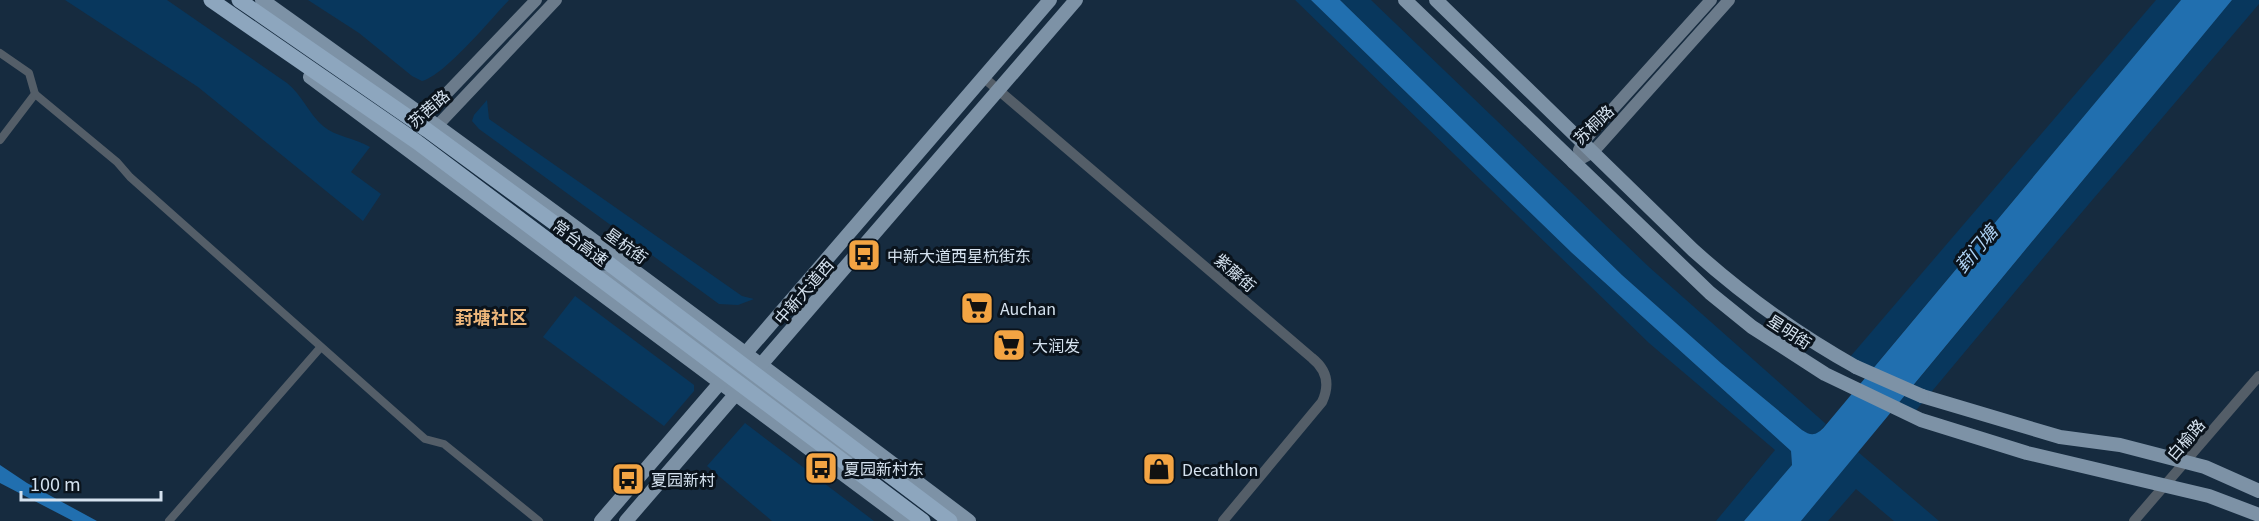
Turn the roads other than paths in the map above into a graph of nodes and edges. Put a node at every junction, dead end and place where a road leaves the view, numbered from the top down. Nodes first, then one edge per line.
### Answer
1 (204, 0) edge
2 (211, 0) edge
3 (239, 0) edge
4 (262, 0) edge
5 (536, 0) edge
6 (556, 0) edge
7 (1050, 0) edge
8 (1076, 0) edge
9 (1405, 0) edge
10 (1436, 0) edge
11 (1711, 0) edge
12 (1729, 0) edge
13 (0, 53) edge
14 (983, 77) junction
15 (998, 90) junction
16 (35, 94) junction
17 (425, 116) junction
18 (438, 125) junction
19 (0, 140) edge
20 (406, 147) junction
21 (1588, 147) junction
22 (1573, 163) junction
23 (583, 279) junction
24 (320, 348) junction
25 (746, 353) junction
26 (761, 365) junction
27 (733, 368) junction
28 (2259, 376) edge
29 (748, 380) junction
30 (721, 382) junction
31 (736, 393) junction
32 (880, 454) junction
33 (2185, 462) junction
34 (2165, 485) junction
35 (2259, 491) edge
36 (2259, 515) edge
37 (169, 521) edge
38 (539, 521) edge
39 (602, 521) edge
40 (627, 521) edge
41 (906, 521) edge
42 (923, 521) edge
43 (950, 521) edge
44 (969, 521) edge
45 (1223, 521) edge
46 (2134, 521) edge

1 - 20 main road
2 - 42 highway, 常台高速, bridge
3 - 43 highway, 常台高速, bridge
4 - 17 main road, 星杭街
5 - 17 main road, 苏茜路
6 - 18 main road, 苏茜路
7 - 14 main road, 中新大道西
8 - 15 main road, 中新大道西
9 - 22 main road, 星明街
10 - 21 main road, 星明街
11 - 21 main road, 苏桐路
12 - 21 main road, 苏桐路
13 - 16 street
14 - 15 street, 紫藤街
14 - 25 main road, 中新大道西
15 - 26 main road, 中新大道西
15 - 45 street, 紫藤街
16 - 19 street
16 - 24 street
17 - 18 main road, 星杭街
17 - 20 main road, 苏茜路
18 - 20 main road, 苏茜路
18 - 25 main road, 星杭街
20 - 23 main road
21 - 22 main road, 苏桐路
21 - 33 main road, 星明街, bridge
22 - 34 main road, 星明街
23 - 27 main road
23 - 30 main road
24 - 37 street
24 - 38 street
25 - 26 main road, 星杭街
25 - 27 main road, 中新大道西
26 - 27 main road
26 - 29 main road, 中新大道西
26 - 32 main road, 星杭街
27 - 30 main road, 中新大道西
28 - 33 street, 白榆路
29 - 30 main road
29 - 31 main road, 中新大道西
29 - 32 main road
30 - 31 main road
30 - 39 main road, 中新大道西
31 - 40 main road, 中新大道西
31 - 41 main road
32 - 44 main road, 星杭街
33 - 34 street, 白榆路
33 - 35 main road, 星明街
34 - 36 main road, 星明街
34 - 46 street, 白榆路

